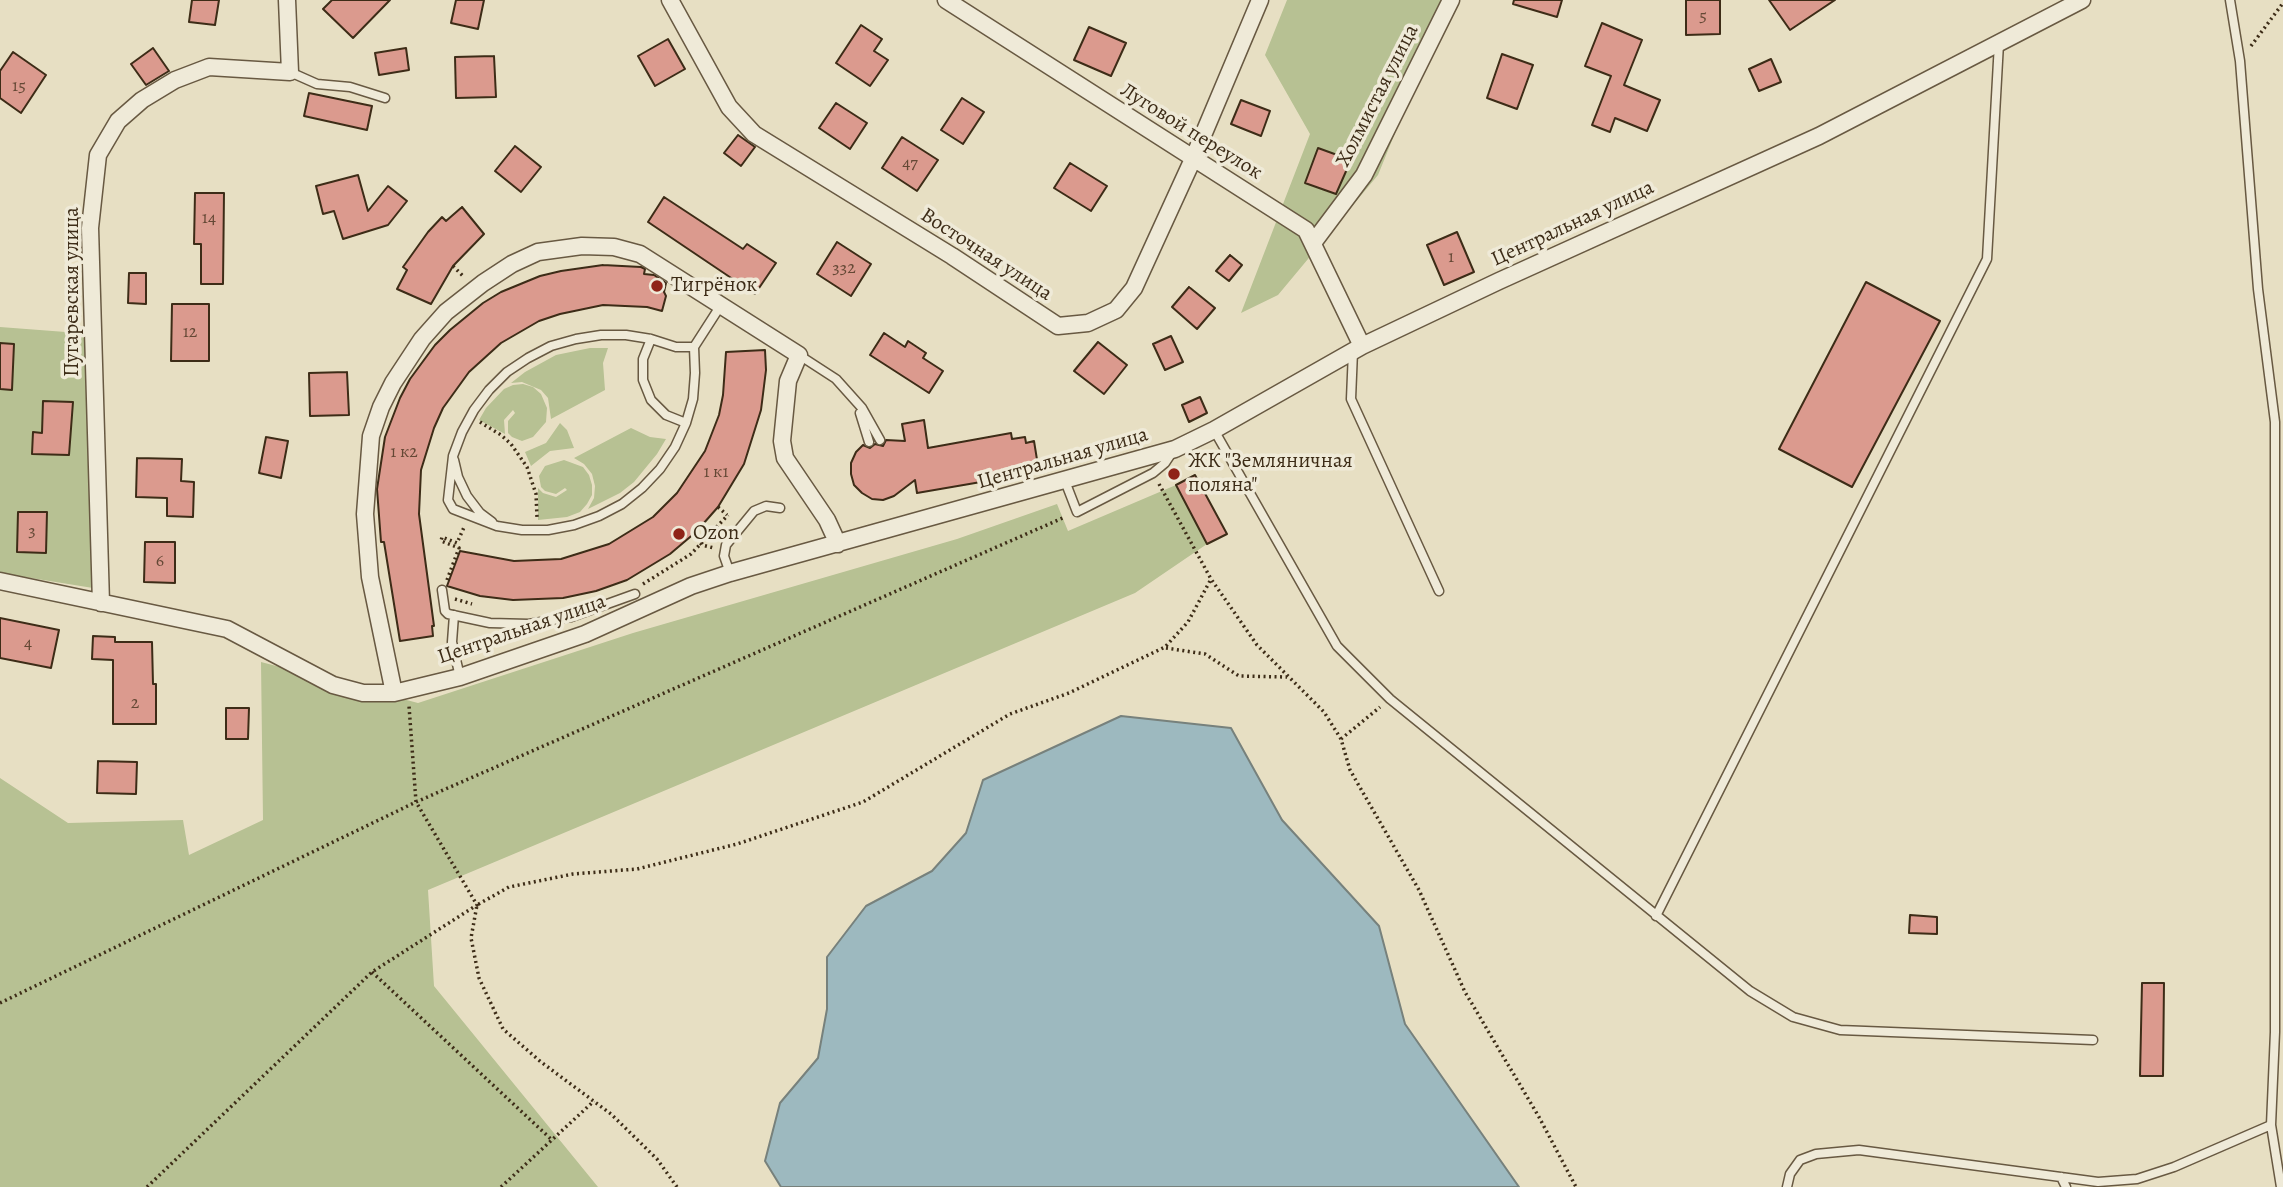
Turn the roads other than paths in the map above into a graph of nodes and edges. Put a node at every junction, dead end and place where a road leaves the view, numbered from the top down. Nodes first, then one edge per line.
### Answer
1 (287, 0) edge
2 (670, 0) edge
3 (946, 0) edge
4 (1260, 0) edge
5 (1451, 0) edge
6 (2082, 0) edge
7 (2230, 0) edge
8 (1999, 43) junction
9 (290, 72) junction
10 (385, 98) dead end
11 (1193, 159) junction
12 (1313, 243) junction
13 (721, 305) junction
14 (651, 339) junction
15 (694, 347) junction
16 (1357, 349) junction
17 (799, 355) junction
18 (850, 395) junction
19 (686, 423) junction
20 (1214, 430) junction
21 (880, 440) dead end
22 (869, 442) dead end
23 (1175, 449) junction
24 (453, 456) junction
25 (1065, 481) junction
26 (780, 508) dead end
27 (497, 526) junction
28 (838, 544) junction
29 (730, 573) junction
30 (0, 581) edge
31 (444, 589) road end
32 (1439, 591) dead end
33 (635, 594) dead end
34 (101, 603) junction
35 (454, 615) junction
36 (460, 677) junction
37 (401, 692) junction
38 (1657, 916) junction
39 (2093, 1040) dead end
40 (2271, 1125) junction
41 (2062, 1177) junction
42 (1787, 1187) edge
43 (2066, 1187) edge
44 (2281, 1187) edge

1 - 9 street
2 - 11 street, Восточная улица
3 - 11 street, Луговой переулок
4 - 11 street, Восточная улица
5 - 12 street, Холмистая улица
6 - 8 street, Центральная улица
7 - 40 lane
8 - 16 street, Центральная улица
8 - 38 lane
9 - 10 lane
9 - 34 street, Пугаревская улица
11 - 12 street, Луговой переулок
12 - 16 street, Луговой переулок
13 - 15 lane
13 - 17 street
13 - 37 street
14 - 15 lane
14 - 19 lane
14 - 24 lane
15 - 19 lane
16 - 20 street, Центральная улица
16 - 32 lane
17 - 18 lane
17 - 28 street
18 - 21 lane
18 - 22 lane
19 - 27 lane
20 - 23 street, Центральная улица
20 - 38 lane
23 - 25 street, Центральная улица
23 - 25 lane
24 - 27 lane
24 - 27 lane
25 - 28 street, Центральная улица
26 - 29 lane
28 - 29 street, Центральная улица
29 - 36 street, Центральная улица
30 - 34 street, Центральная улица
31 - 35 lane
33 - 35 lane
34 - 37 street, Центральная улица
35 - 36 lane
36 - 37 street, Центральная улица
38 - 39 lane
40 - 41 lane
40 - 44 lane
41 - 42 lane
41 - 43 lane

